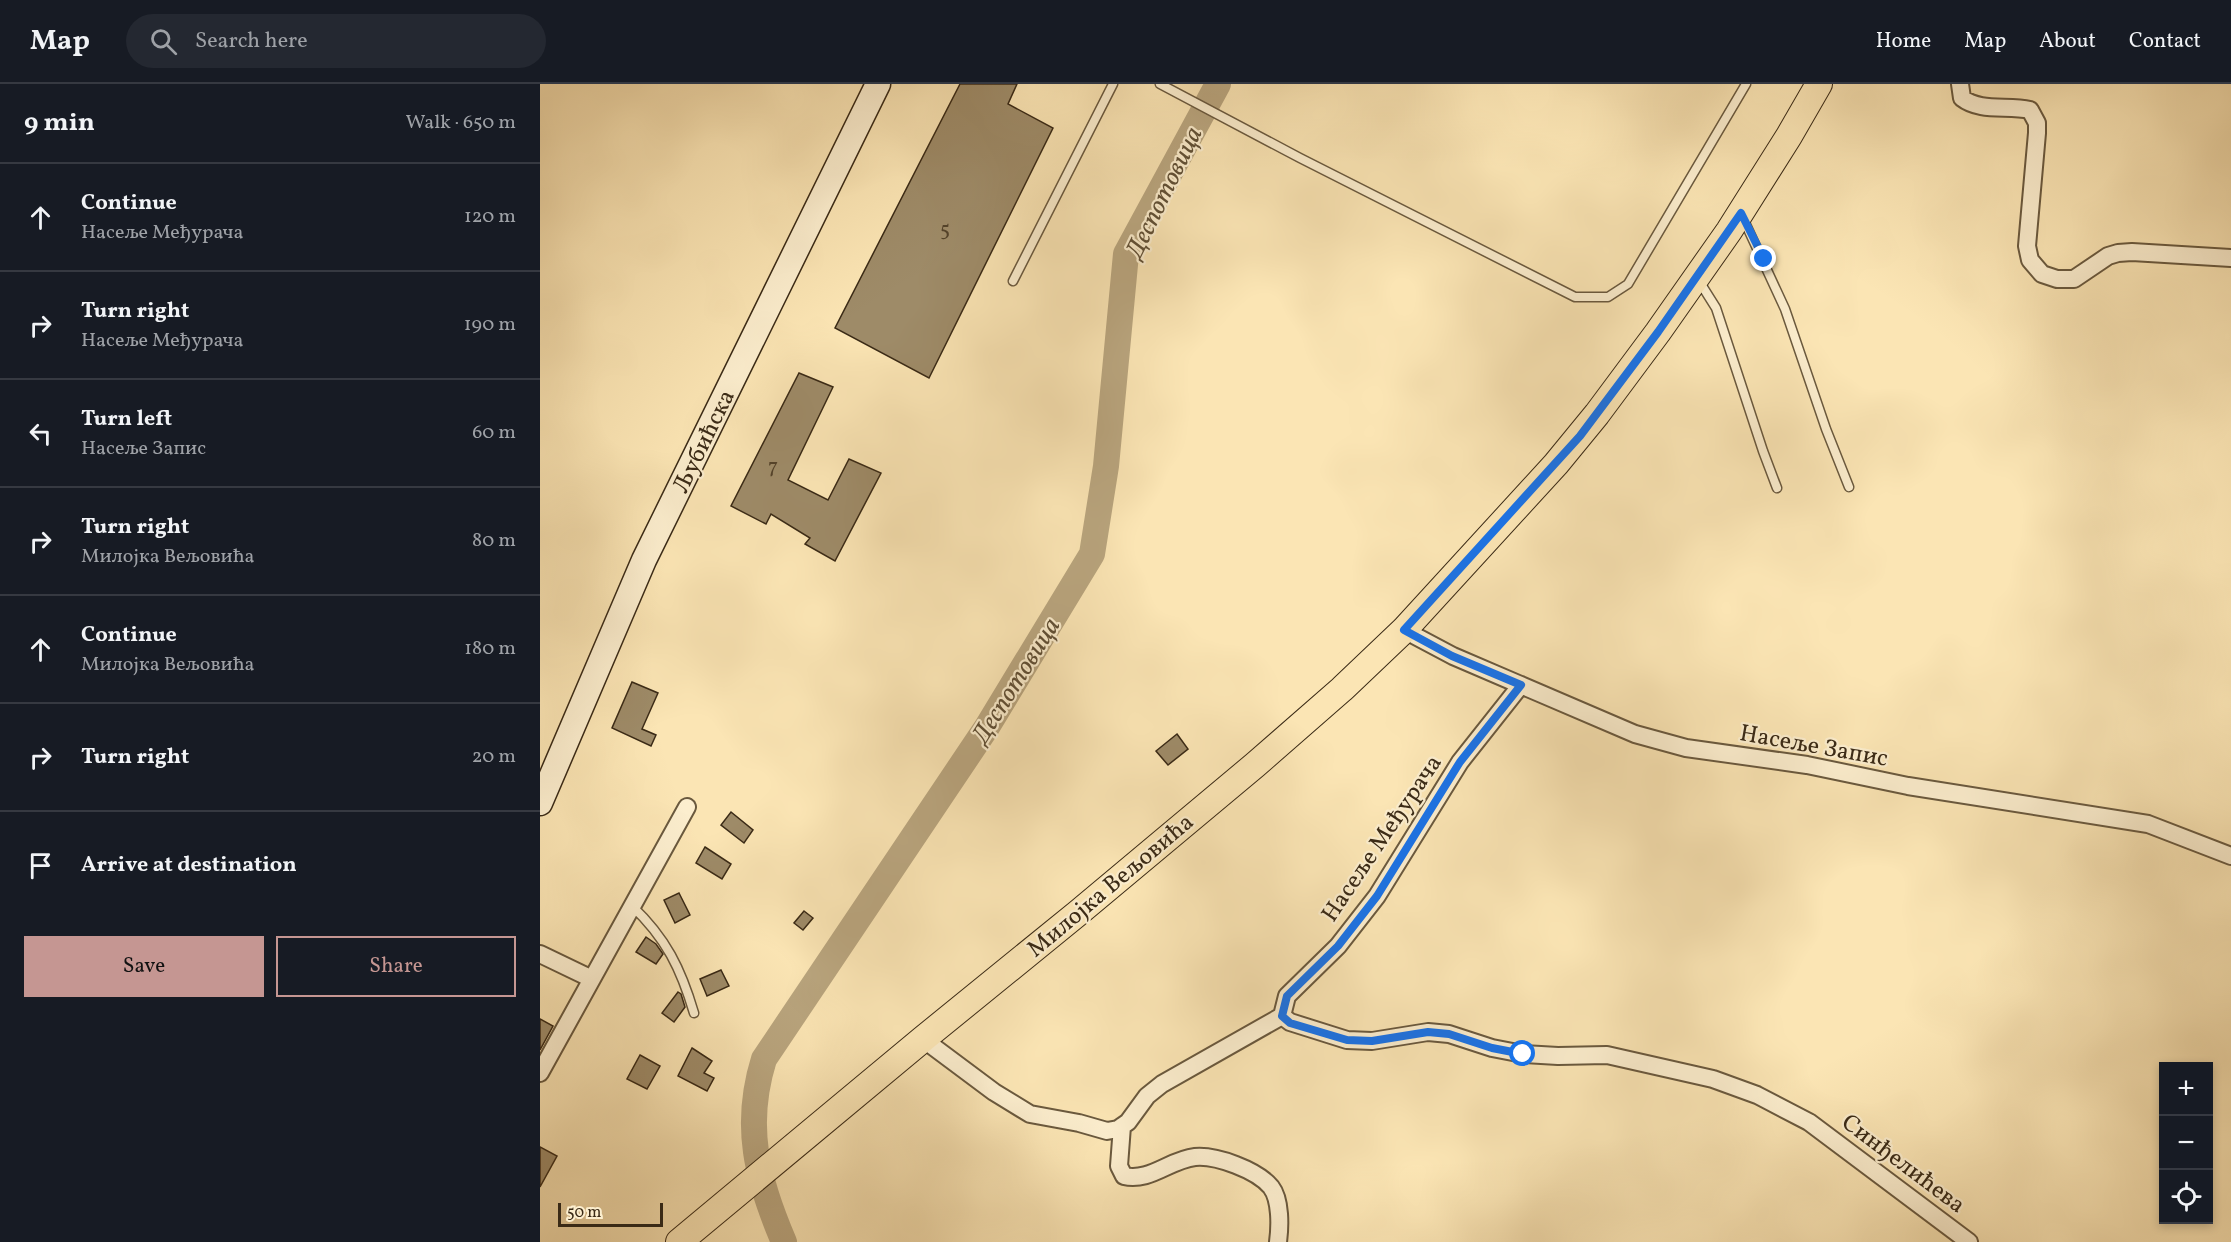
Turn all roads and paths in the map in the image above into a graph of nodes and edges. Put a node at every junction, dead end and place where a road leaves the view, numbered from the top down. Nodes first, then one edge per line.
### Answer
1 (878, 84) edge
2 (1113, 84) edge
3 (1160, 84) edge
4 (1746, 84) edge
5 (1819, 84) edge
6 (1960, 84) edge
7 (1741, 213) junction
8 (2231, 258) edge
9 (1696, 276) junction
10 (1013, 281) dead end
11 (1849, 487) dead end
12 (1777, 488) dead end
13 (1404, 630) junction
14 (1521, 685) junction
15 (540, 803) edge
16 (687, 807) dead end
17 (2231, 856) edge
18 (632, 906) junction
19 (540, 955) edge
20 (592, 979) junction
21 (694, 1013) dead end
22 (1282, 1016) junction
23 (923, 1039) junction
24 (540, 1072) edge
25 (1122, 1126) junction
26 (679, 1242) edge
27 (1278, 1242) edge
28 (1969, 1242) edge

1 - 15 street, Љубићска
2 - 10 lane
3 - 4 lane
5 - 7 main road, Милојка Вељовића
6 - 8 street
7 - 9 main road, Милојка Вељовића
7 - 11 lane
9 - 12 lane
9 - 13 main road, Милојка Вељовића
13 - 14 street, Насеље Запис
13 - 23 main road, Милојка Вељовића
14 - 17 street, Насеље Запис
14 - 22 street, Насеље Међурача
16 - 18 street
18 - 20 street
18 - 21 lane
19 - 20 street
20 - 24 street
22 - 25 street
22 - 28 street, Синђелићева
23 - 25 street
23 - 26 main road, Милојка Вељовића
25 - 27 street

